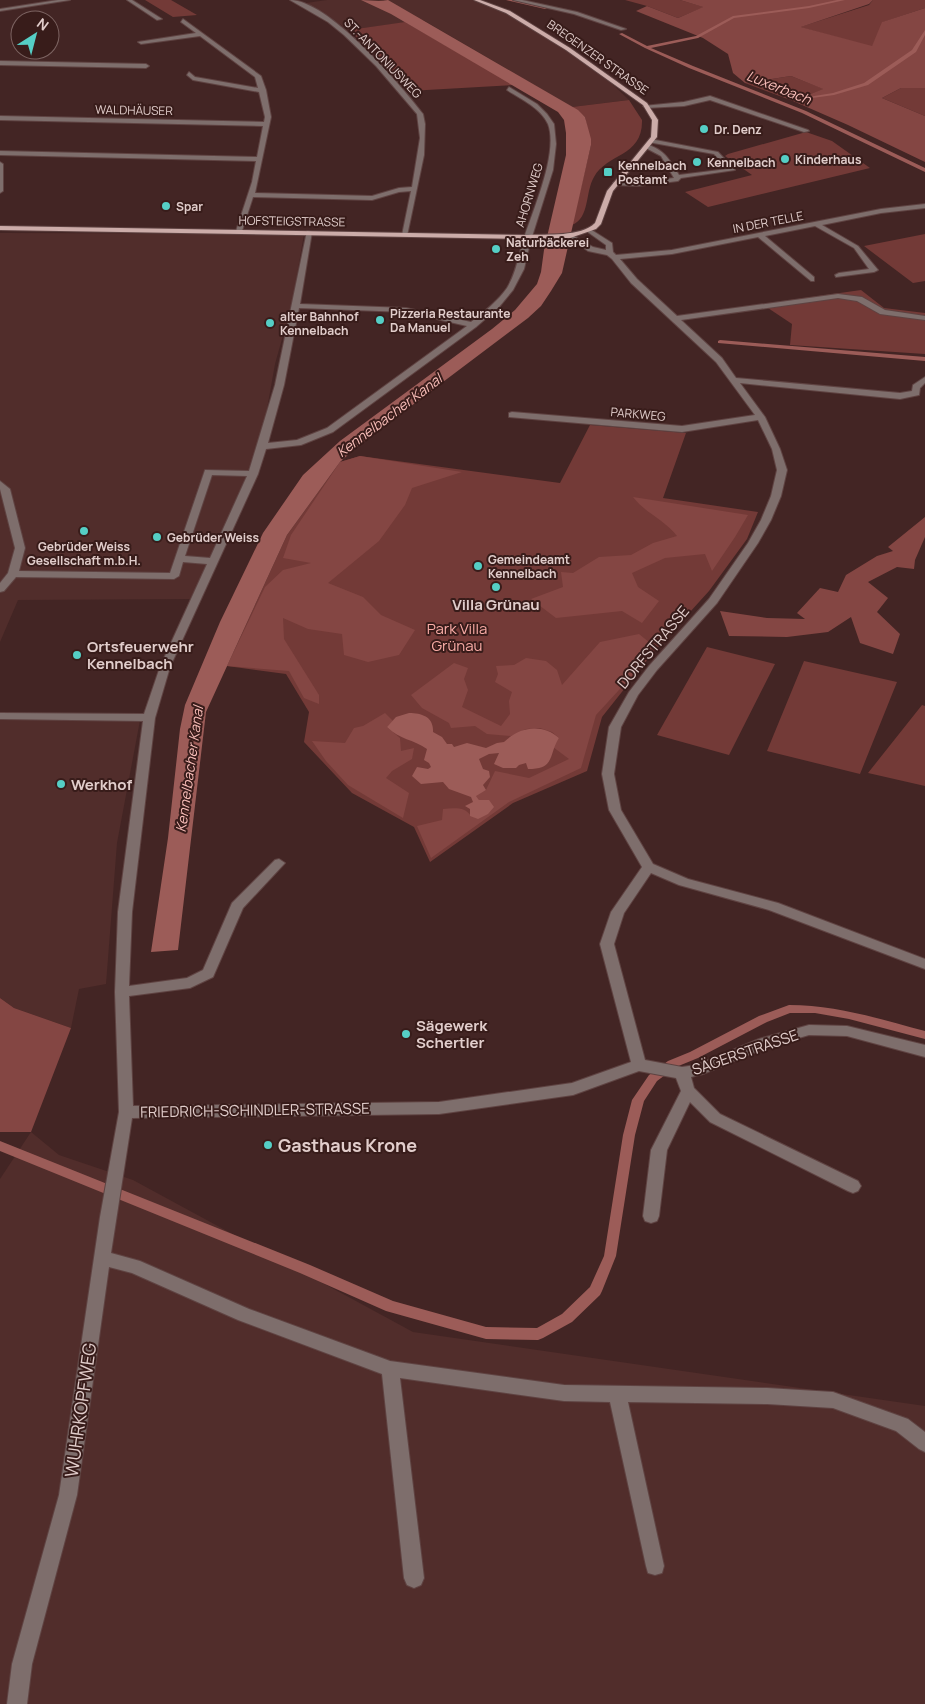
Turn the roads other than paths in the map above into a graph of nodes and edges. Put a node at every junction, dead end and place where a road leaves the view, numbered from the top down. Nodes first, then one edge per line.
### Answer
1 (68, 0) edge
2 (129, 0) edge
3 (292, 0) edge
4 (476, 0) edge
5 (515, 0) edge
6 (0, 10) edge
7 (160, 19) dead end
8 (183, 21) dead end
9 (623, 29) dead end
10 (202, 34) junction
11 (140, 42) dead end
12 (0, 64) edge
13 (146, 66) dead end
14 (189, 74) dead end
15 (509, 89) dead end
16 (263, 90) junction
17 (646, 106) junction
18 (0, 118) edge
19 (267, 124) junction
20 (806, 131) dead end
21 (648, 144) junction
22 (0, 153) edge
23 (260, 159) junction
24 (0, 164) edge
25 (677, 177) junction
26 (615, 184) junction
27 (413, 189) junction
28 (0, 191) edge
29 (251, 195) junction
30 (925, 206) edge
31 (816, 224) junction
32 (0, 228) edge
33 (239, 230) junction
34 (586, 231) junction
35 (309, 232) junction
36 (405, 234) junction
37 (760, 235) junction
38 (570, 236) junction
39 (528, 237) junction
40 (612, 255) junction
41 (839, 275) dead end
42 (810, 278) dead end
43 (295, 306) junction
44 (925, 318) edge
45 (676, 319) junction
46 (473, 325) junction
47 (925, 379) edge
48 (733, 380) junction
49 (512, 415) dead end
50 (761, 417) junction
51 (263, 446) junction
52 (253, 474) junction
53 (0, 484) edge
54 (179, 559) junction
55 (213, 561) junction
56 (13, 574) junction
57 (0, 589) edge
58 (0, 716) edge
59 (149, 718) junction
60 (279, 862) dead end
61 (648, 867) junction
62 (925, 964) edge
63 (122, 992) junction
64 (925, 1050) edge
65 (645, 1066) junction
66 (682, 1072) junction
67 (688, 1091) junction
68 (439, 1108) joint
69 (126, 1112) junction
70 (853, 1186) dead end
71 (651, 1216) dead end
72 (102, 1258) junction
73 (390, 1369) junction
74 (617, 1394) junction
75 (925, 1443) edge
76 (655, 1566) dead end
77 (414, 1578) dead end
78 (17, 1704) edge

1 - 6 street
2 - 7 street
3 - 27 street, ST.-ANTONIUSWEG
4 - 17 main road, BREGENZER STRASSE
5 - 9 street
8 - 10 street
10 - 11 street
10 - 16 street
12 - 13 street
14 - 16 street
15 - 39 street, AHORNWEG
16 - 19 street
17 - 20 street
17 - 21 main road, BREGENZER STRASSE
18 - 19 street, WALDHÄUSER
19 - 23 street
21 - 25 street
21 - 25 street
21 - 26 main road, BREGENZER STRASSE
22 - 23 street
23 - 29 street
24 - 28 street
25 - 26 street
26 - 34 main road, BREGENZER STRASSE
27 - 29 street
27 - 36 street, ST.-ANTONIUSWEG
29 - 33 street
30 - 31 street, IN DER TELLE
31 - 37 street, IN DER TELLE
31 - 41 street
32 - 33 main road, HOFSTEIGSTRASSE
33 - 35 main road, HOFSTEIGSTRASSE
34 - 38 main road, HOFSTEIGSTRASSE
34 - 40 street, DORFSTRASSE
35 - 36 main road, HOFSTEIGSTRASSE
35 - 43 street, FRIEDRICH-SCHINDLER-STRASSE
36 - 39 main road, HOFSTEIGSTRASSE
37 - 40 street, IN DER TELLE
37 - 42 street
38 - 39 main road, HOFSTEIGSTRASSE
38 - 40 street
39 - 46 street
40 - 45 street, DORFSTRASSE
43 - 46 street
43 - 51 street, FRIEDRICH-SCHINDLER-STRASSE
44 - 45 street
45 - 48 street, DORFSTRASSE
46 - 51 street
47 - 48 street
48 - 50 street, DORFSTRASSE
49 - 50 street, PARKWEG
50 - 61 street, DORFSTRASSE
51 - 52 street, FRIEDRICH-SCHINDLER-STRASSE
52 - 54 street
52 - 55 street, FRIEDRICH-SCHINDLER-STRASSE
53 - 56 street
54 - 55 street
54 - 56 street
55 - 59 street, FRIEDRICH-SCHINDLER-STRASSE
56 - 57 street
58 - 59 street
59 - 63 street, FRIEDRICH-SCHINDLER-STRASSE
60 - 63 street
61 - 62 street
61 - 65 street
63 - 69 street, FRIEDRICH-SCHINDLER-STRASSE
64 - 66 street, SÄGERSTRASSE
65 - 66 street, SÄGERSTRASSE
65 - 68 street, SÄGERSTRASSE
66 - 67 street, SÄGERSTRASSE
67 - 70 street, SÄGERSTRASSE
67 - 71 street
68 - 69 street, FRIEDRICH-SCHINDLER-STRASSE
69 - 72 street, WUHRKOPFWEG
72 - 73 street
72 - 78 street, WUHRKOPFWEG
73 - 74 street
73 - 77 street
74 - 75 street
74 - 76 street

